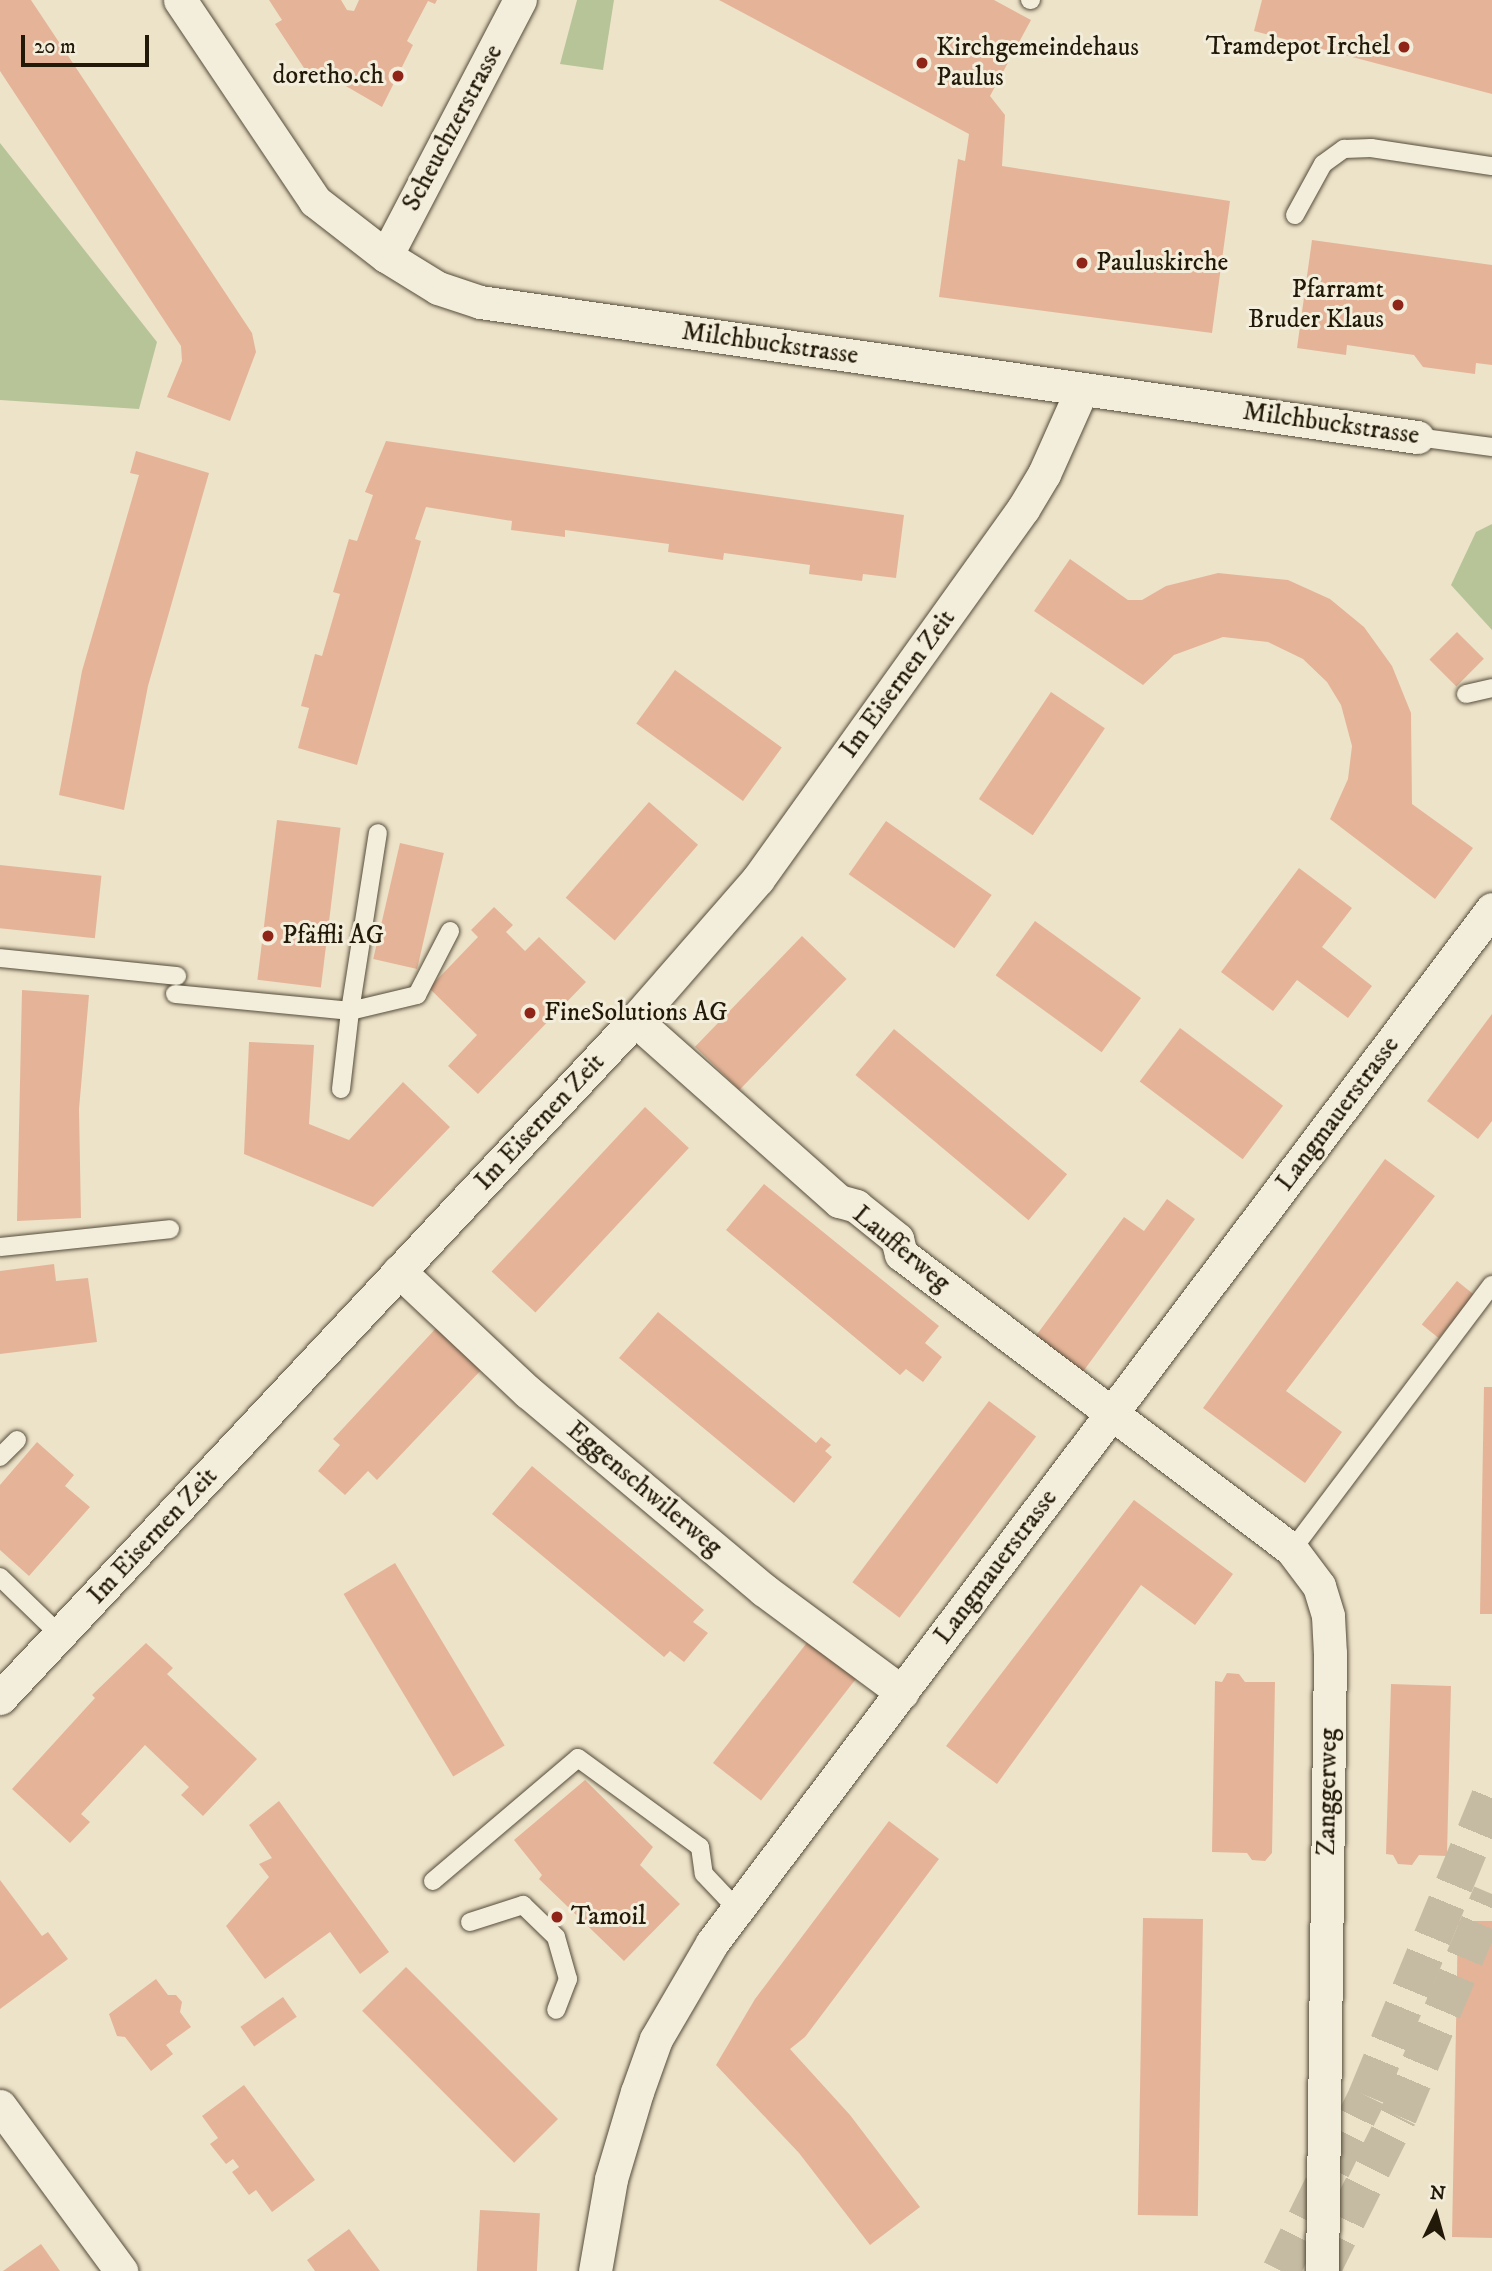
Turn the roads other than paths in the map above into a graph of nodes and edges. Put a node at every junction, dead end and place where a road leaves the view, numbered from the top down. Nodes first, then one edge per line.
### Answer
1 (180, 0) edge
2 (520, 0) edge
3 (1492, 166) edge
4 (1296, 215) dead end
5 (386, 256) junction
6 (1082, 389) junction
7 (1417, 437) joint
8 (1492, 447) edge
9 (1492, 688) edge
10 (1466, 694) dead end
11 (378, 833) dead end
12 (1492, 909) edge
13 (450, 931) dead end
14 (0, 958) edge
15 (177, 975) dead end
16 (175, 994) dead end
17 (350, 1011) junction
18 (635, 1020) junction
19 (341, 1089) dead end
20 (170, 1229) dead end
21 (0, 1247) edge
22 (399, 1271) junction
23 (1492, 1285) edge
24 (1110, 1416) junction
25 (17, 1440) dead end
26 (0, 1457) edge
27 (1292, 1550) junction
28 (0, 1577) edge
29 (60, 1635) junction
30 (902, 1692) junction
31 (0, 1698) edge
32 (433, 1881) dead end
33 (738, 1910) junction
34 (470, 1922) dead end
35 (556, 2010) dead end
36 (0, 2106) edge
37 (121, 2271) edge
38 (595, 2271) edge
39 (1322, 2271) edge

1 - 5 street, Milchbuckstrasse
2 - 5 street, Scheuchzerstrasse
3 - 4 lane
5 - 6 street, Milchbuckstrasse
6 - 7 street, Milchbuckstrasse
6 - 18 street, Im Eisernen Zeit
7 - 8 lane, Milchbuckstrasse
9 - 10 lane
11 - 17 lane
12 - 24 street, Langmauerstrasse
13 - 17 lane
14 - 15 lane
16 - 17 lane
17 - 19 lane
18 - 22 street, Im Eisernen Zeit
18 - 24 street, Laufferweg
20 - 21 lane
22 - 29 street, Im Eisernen Zeit
22 - 30 street, Eggenschwilerweg
23 - 27 lane
24 - 27 street, Zanggerweg
24 - 30 street, Langmauerstrasse
25 - 26 lane
27 - 39 street, Zanggerweg
28 - 29 lane
29 - 31 street, Im Eisernen Zeit
30 - 33 street, Langmauerstrasse
32 - 33 lane
33 - 38 street, Langmauerstrasse
34 - 35 lane
36 - 37 street

